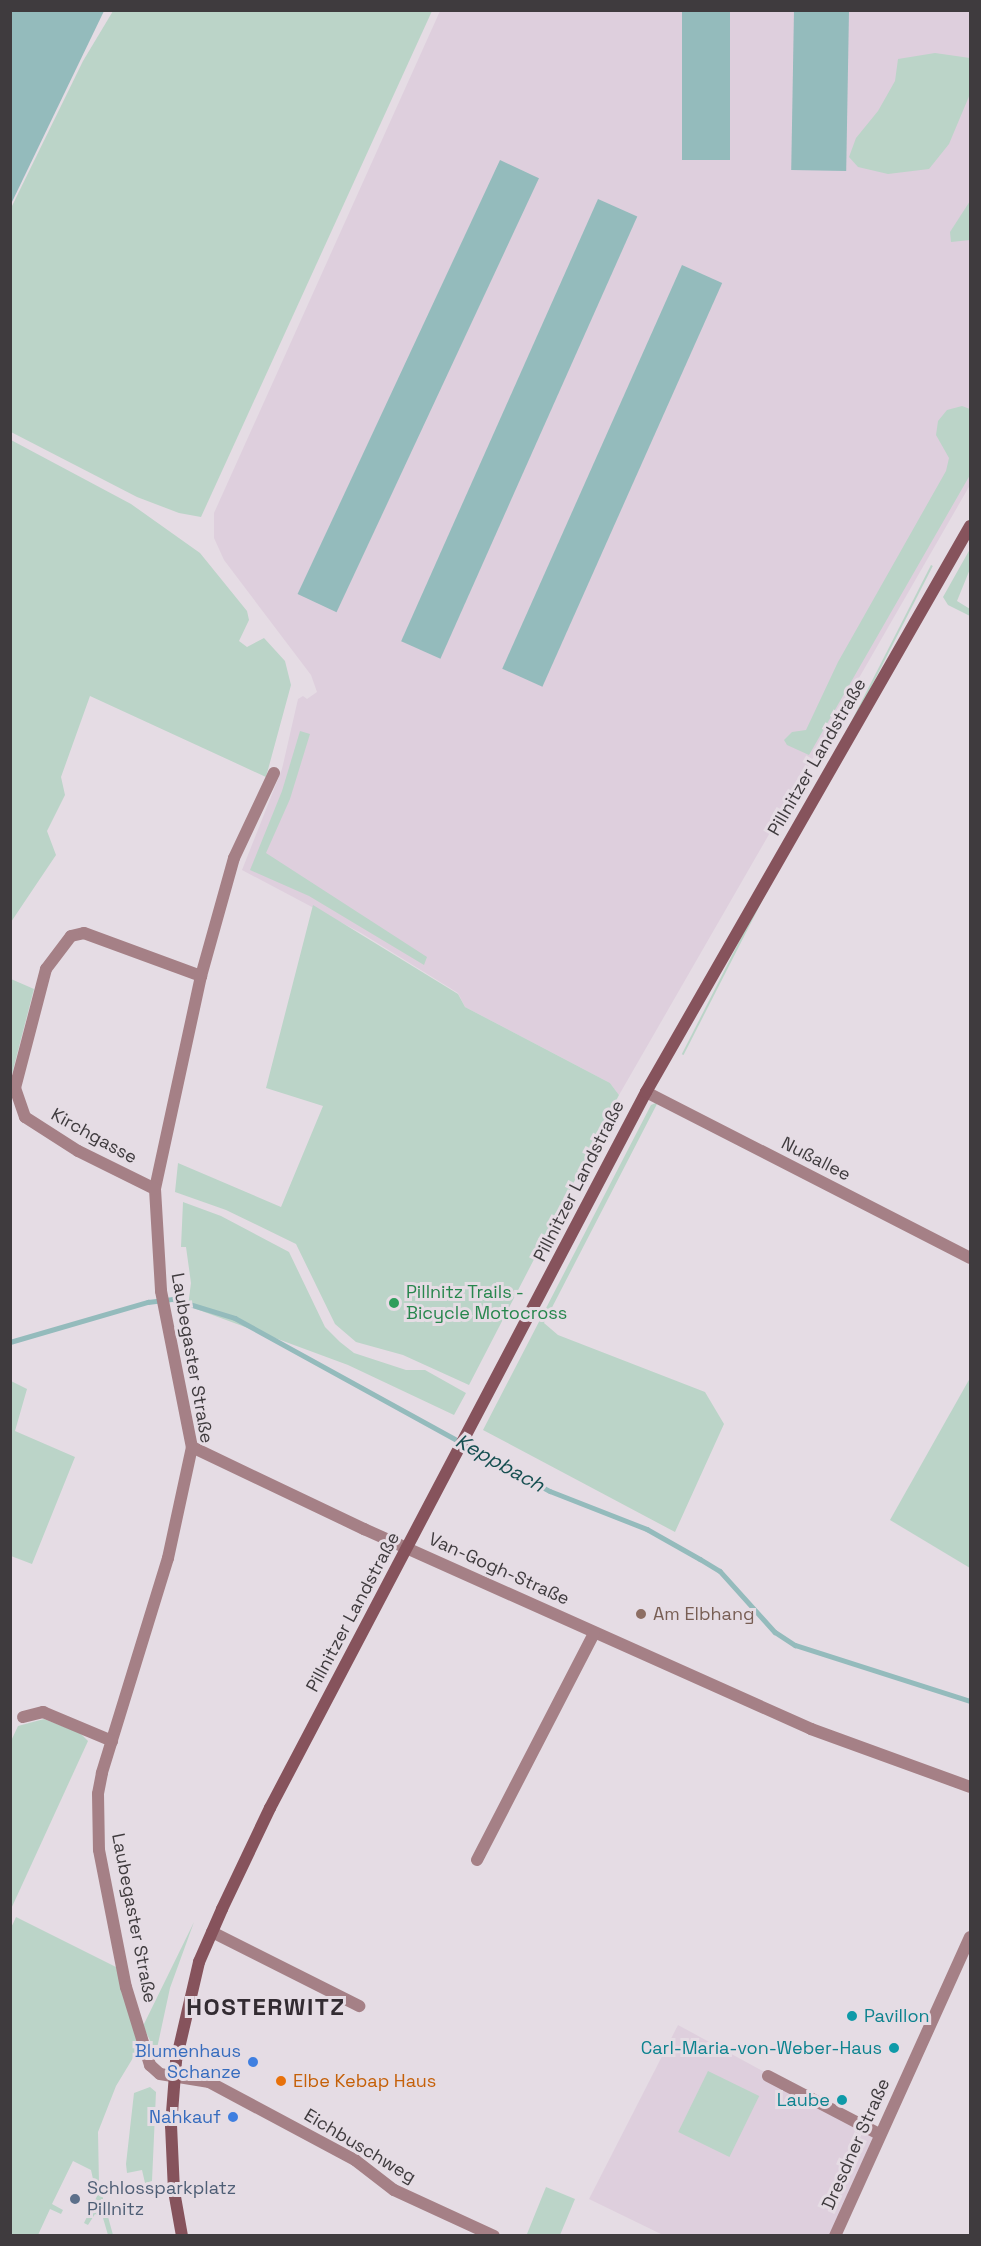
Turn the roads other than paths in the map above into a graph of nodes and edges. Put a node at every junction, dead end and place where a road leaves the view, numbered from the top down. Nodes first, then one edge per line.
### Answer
1 (970, 526) edge
2 (274, 773) dead end
3 (201, 976) junction
4 (646, 1092) junction
5 (155, 1189) junction
6 (970, 1257) edge
7 (192, 1448) junction
8 (407, 1547) junction
9 (594, 1633) junction
10 (23, 1717) dead end
11 (112, 1742) junction
12 (970, 1787) edge
13 (477, 1860) dead end
14 (212, 1932) junction
15 (970, 1937) edge
16 (359, 2006) dead end
17 (768, 2076) dead end
18 (174, 2077) junction
19 (879, 2134) junction
20 (182, 2235) edge
21 (494, 2235) edge
22 (835, 2235) edge

1 - 4 main road, Pillnitzer Landstraße
2 - 3 street, Laubegaster Straße
3 - 5 street, Laubegaster Straße
3 - 5 street, Kirchgasse
4 - 6 street, Nußallee
4 - 8 main road, Pillnitzer Landstraße
5 - 7 street, Laubegaster Straße
7 - 8 street, Van-Gogh-Straße
7 - 11 street, Laubegaster Straße
8 - 9 street, Van-Gogh-Straße
8 - 14 main road, Pillnitzer Landstraße
9 - 12 street, Van-Gogh-Straße
9 - 13 street
10 - 11 street
11 - 18 street, Laubegaster Straße
14 - 16 street
14 - 18 main road, Pillnitzer Landstraße
15 - 19 street, Dresdner Straße
17 - 19 street
18 - 20 main road, Pillnitzer Landstraße
18 - 21 street, Eichbuschweg
19 - 22 street, Dresdner Straße

